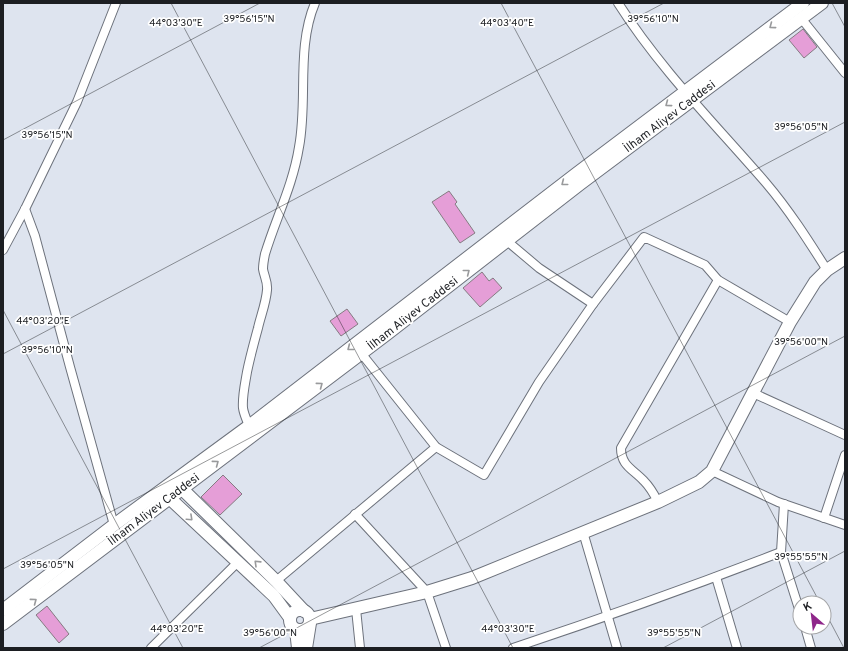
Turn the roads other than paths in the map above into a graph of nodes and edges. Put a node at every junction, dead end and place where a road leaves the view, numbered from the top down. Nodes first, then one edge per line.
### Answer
1 (116, 3) edge
2 (315, 3) edge
3 (618, 3) edge
4 (803, 3) edge
5 (822, 3) edge
6 (802, 18) junction
7 (845, 73) edge
8 (689, 96) junction
9 (25, 209) junction
10 (507, 241) junction
11 (3, 250) edge
12 (845, 258) edge
13 (827, 270) junction
14 (718, 280) junction
15 (593, 304) junction
16 (790, 322) junction
17 (361, 354) junction
18 (753, 393) junction
19 (249, 426) junction
20 (845, 435) edge
21 (436, 447) junction
22 (845, 455) edge
23 (712, 471) junction
24 (178, 485) junction
25 (166, 495) junction
26 (658, 502) junction
27 (784, 504) junction
28 (355, 514) junction
29 (824, 518) junction
30 (114, 525) junction
31 (845, 525) edge
32 (582, 532) junction
33 (781, 552) junction
34 (238, 562) junction
35 (716, 577) junction
36 (276, 581) junction
37 (427, 592) junction
38 (795, 595) edge
39 (356, 609) junction
40 (3, 610) edge
41 (608, 616) junction
42 (308, 617) junction
43 (290, 618) junction
44 (3, 624) edge
45 (296, 630) junction
46 (807, 635) edge
47 (151, 648) edge
48 (298, 648) edge
49 (306, 648) edge
50 (360, 648) edge
51 (446, 648) edge
52 (514, 648) edge
53 (617, 648) edge
54 (737, 648) edge
55 (811, 648) edge

1 - 9 street
2 - 19 street
3 - 8 street
4 -> 8 main road, İlham Aliyev Caddesi
5 - 6 main road, İlham Aliyev Caddesi
6 - 7 street
6 - 8 main road, İlham Aliyev Caddesi
8 - 10 main road, İlham Aliyev Caddesi
8 - 13 street
8 -> 19 main road, İlham Aliyev Caddesi
9 - 11 street
9 - 30 street
10 - 15 street
17 -> 10 main road, İlham Aliyev Caddesi
12 - 13 main road
13 - 16 main road
14 - 15 street
14 - 16 street
14 - 26 street
15 - 21 street
16 - 18 main road
17 - 21 street
24 -> 17 main road, İlham Aliyev Caddesi
18 - 20 street
18 - 23 main road
19 - 24 main road, İlham Aliyev Caddesi
21 - 28 street
22 - 29 street
23 - 26 main road
23 - 27 street
24 - 25 main road, İlham Aliyev Caddesi
36 -> 24 main road
25 - 30 main road, İlham Aliyev Caddesi
25 -> 34 main road
44 -> 25 main road, İlham Aliyev Caddesi
26 - 32 main road
27 - 29 street
27 - 33 street
28 - 36 street
28 - 37 street
29 - 31 street
30 - 40 main road, İlham Aliyev Caddesi
32 - 37 main road
32 - 41 street
33 - 35 street
33 - 38 street
34 - 43 main road
34 - 47 street
35 - 41 street
35 - 54 street
36 - 42 main road
37 - 39 main road
37 - 51 street
39 - 42 main road
39 - 50 street
41 - 52 street
41 - 53 street
42 - 43 main road
42 - 45 main road
42 - 49 main road
43 - 45 main road
45 - 48 main road
46 - 55 street

